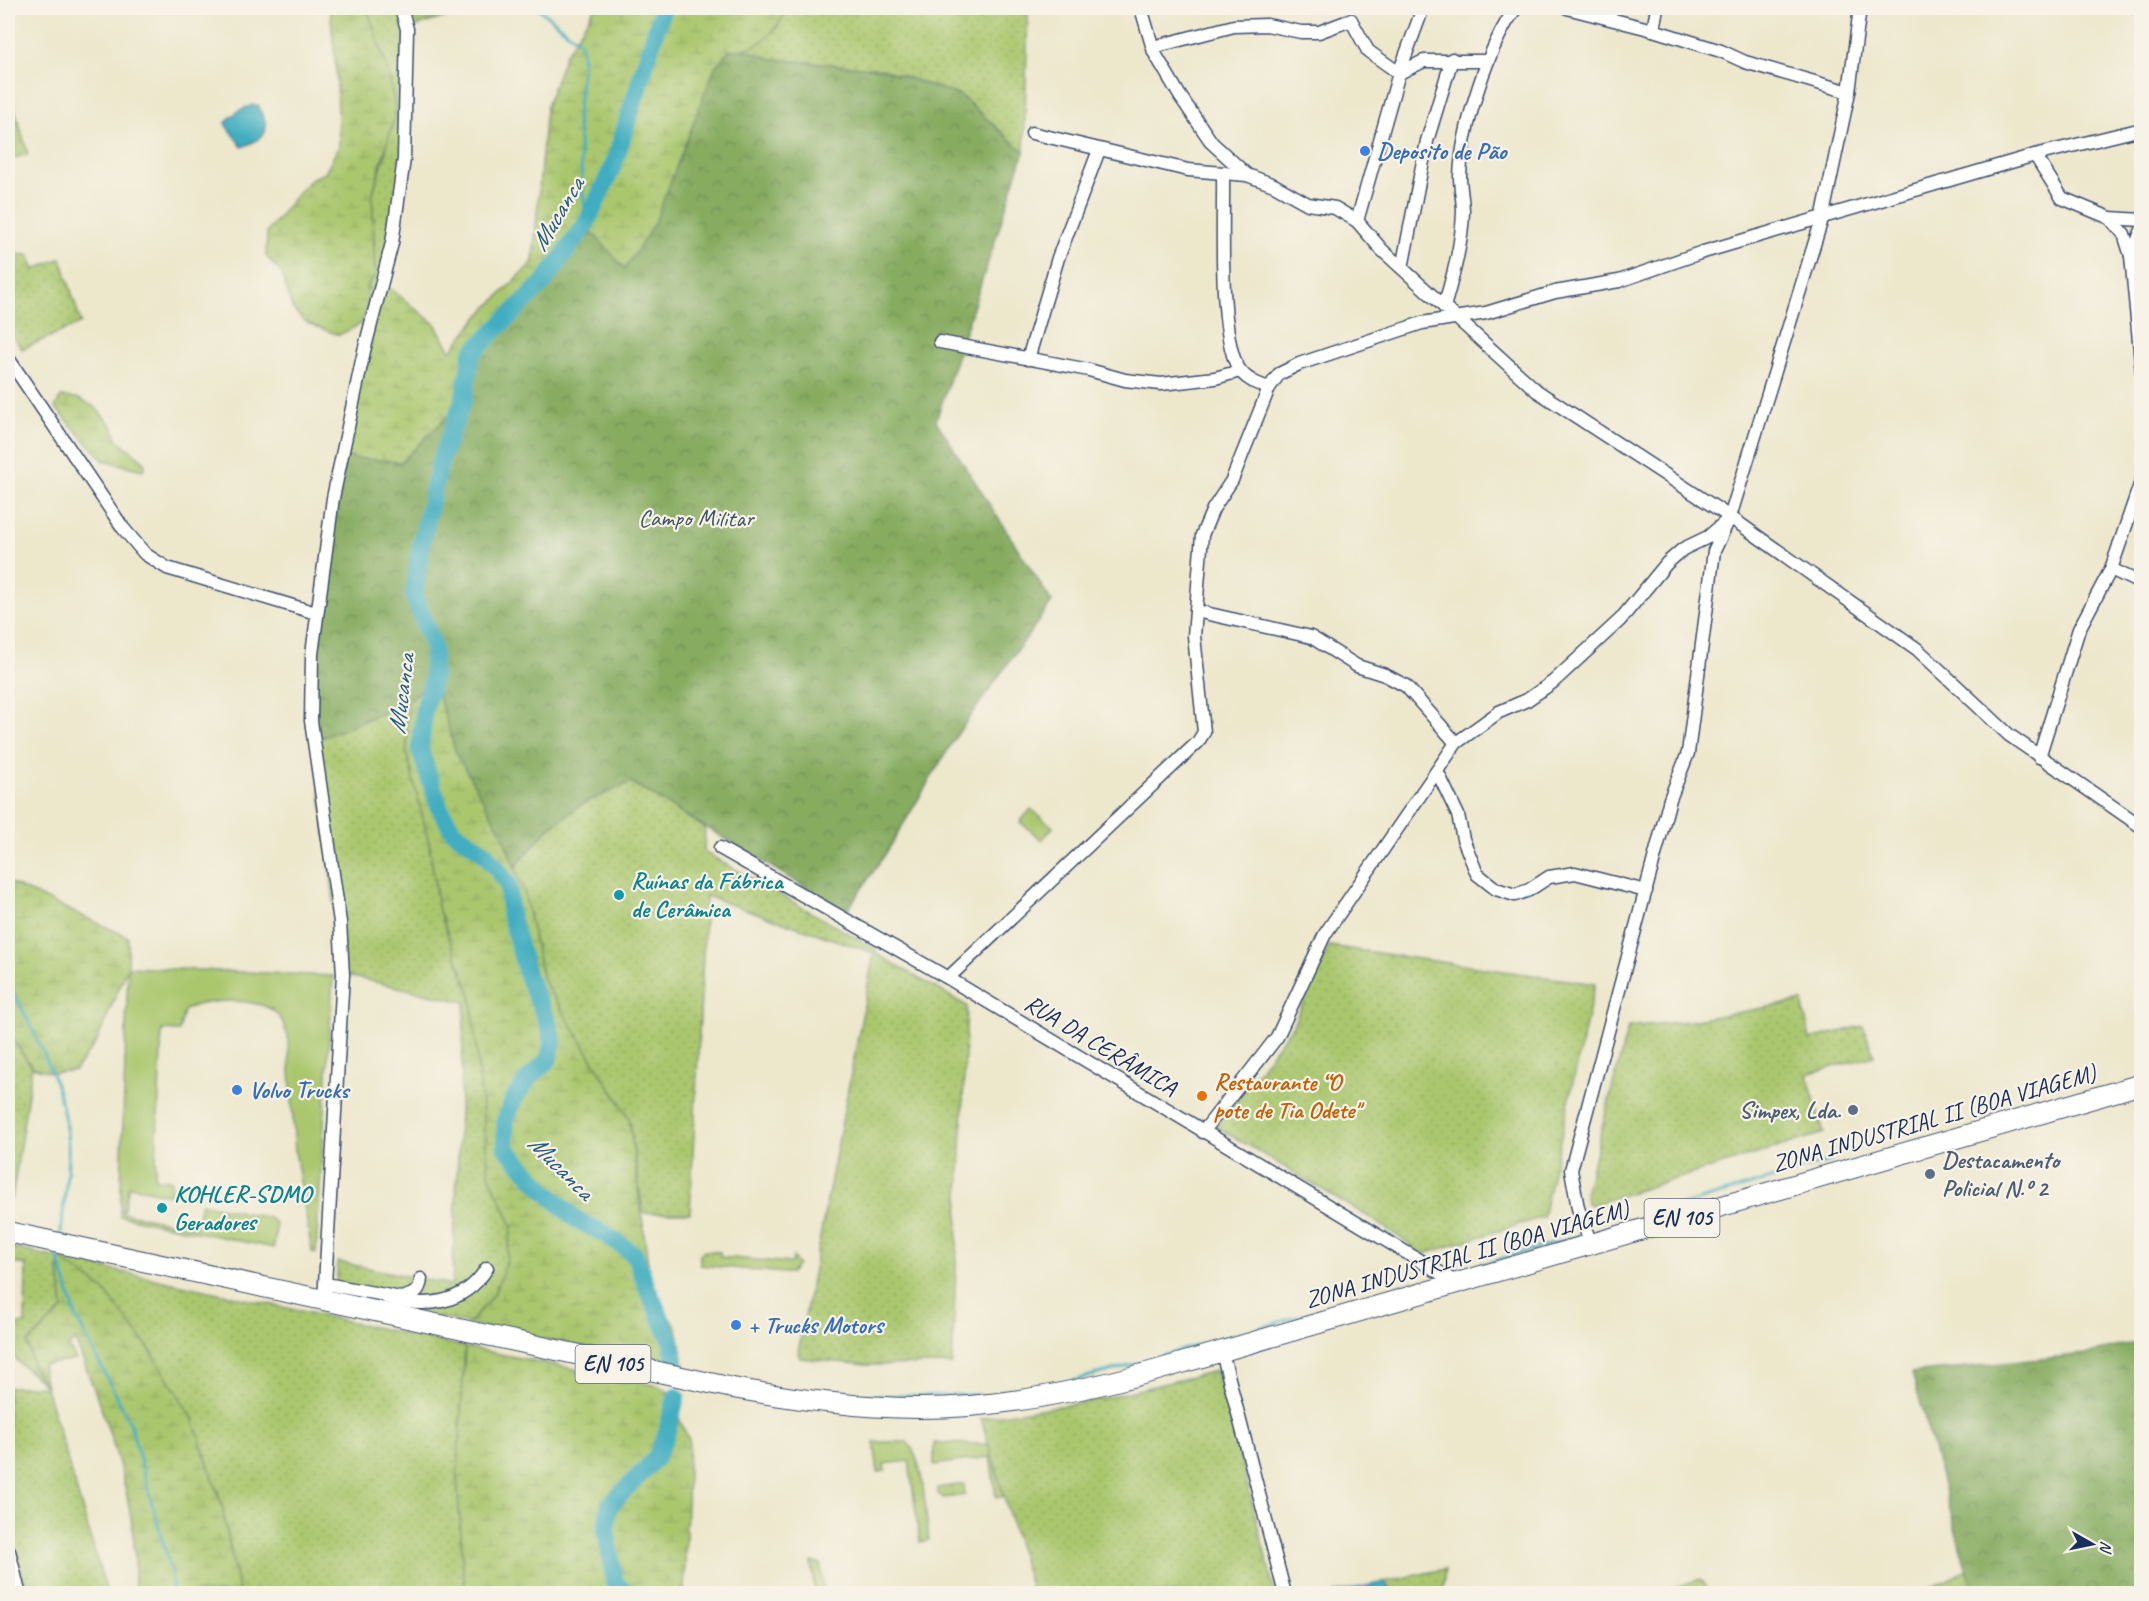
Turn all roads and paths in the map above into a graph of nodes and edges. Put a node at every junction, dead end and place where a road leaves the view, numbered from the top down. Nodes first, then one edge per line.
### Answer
1 (401, 8) edge
2 (1141, 8) edge
3 (1423, 8) edge
4 (1515, 8) edge
5 (1567, 8) edge
6 (1657, 8) edge
7 (1860, 8) edge
8 (2138, 8) edge
9 (2142, 11) edge
10 (1653, 30) junction
11 (1153, 47) junction
12 (1452, 59) junction
13 (1486, 61) junction
14 (1399, 73) junction
15 (1849, 92) junction
16 (2142, 129) edge
17 (1032, 133) dead end
18 (1099, 150) junction
19 (2035, 155) junction
20 (1223, 174) junction
21 (1247, 175) junction
22 (2110, 218) junction
23 (1822, 219) junction
24 (2142, 220) edge
25 (1357, 221) junction
26 (2142, 230) edge
27 (2132, 256) junction
28 (1402, 268) junction
29 (1444, 307) junction
30 (1456, 318) junction
31 (940, 342) dead end
32 (8, 358) edge
33 (1028, 359) junction
34 (1240, 371) junction
35 (2142, 373) edge
36 (1269, 388) junction
37 (2142, 479) edge
38 (1730, 517) junction
39 (2111, 569) junction
40 (2142, 584) edge
41 (1196, 611) junction
42 (316, 613) junction
43 (1456, 743) junction
44 (2039, 757) junction
45 (1437, 771) junction
46 (2142, 827) edge
47 (720, 848) dead end
48 (1646, 891) junction
49 (948, 978) junction
50 (2142, 1084) edge
51 (1203, 1131) junction
52 (8, 1232) edge
53 (1591, 1244) junction
54 (487, 1268) dead end
55 (421, 1279) dead end
56 (1457, 1283) junction
57 (325, 1292) junction
58 (386, 1297) junction
59 (1222, 1352) junction
60 (8, 1553) edge
61 (18, 1593) edge
62 (1285, 1593) edge

1 - 42 street
2 - 11 street
3 - 14 street
4 - 13 street
5 - 10 street
6 - 10 street
7 - 15 street
8 - 9 street
10 - 15 street
11 - 14 street
11 - 21 street
12 - 13 street
12 - 14 street
12 - 28 street
13 - 29 street
14 - 25 street
15 - 23 street
16 - 19 street
17 - 18 street
18 - 20 street
18 - 33 street
19 - 22 street
19 - 23 street
20 - 21 street
20 - 34 street
21 - 25 street
22 - 24 street
22 - 27 street
23 - 30 street
23 - 38 street
25 - 28 street
26 - 27 street
27 - 35 street
28 - 29 street
29 - 30 street
30 - 36 street
30 - 38 street
31 - 33 street
32 - 42 street
33 - 34 street
34 - 36 street
36 - 41 street
37 - 39 street
38 - 43 street
38 - 44 street
38 - 48 street
39 - 40 street
39 - 44 street
41 - 43 street
41 - 49 street
42 - 57 street
43 - 45 street
44 - 46 street
45 - 48 street
45 - 51 street
47 - 49 street, RUA DA CERÂMICA
48 - 53 street
49 - 51 street, RUA DA CERÂMICA
50 - 53 main road, ZONA INDUSTRIAL II (BOA VIAGEM) / EN 105
51 - 56 street, RUA DA CERÂMICA
52 - 57 main road, EN 105
53 - 56 main road, ZONA INDUSTRIAL II (BOA VIAGEM) / EN 105
54 - 58 street
55 - 58 street
56 - 59 main road, ZONA INDUSTRIAL II (BOA VIAGEM) / EN 105
57 - 58 street
57 - 59 main road, EN 105
59 - 62 street
60 - 61 street

